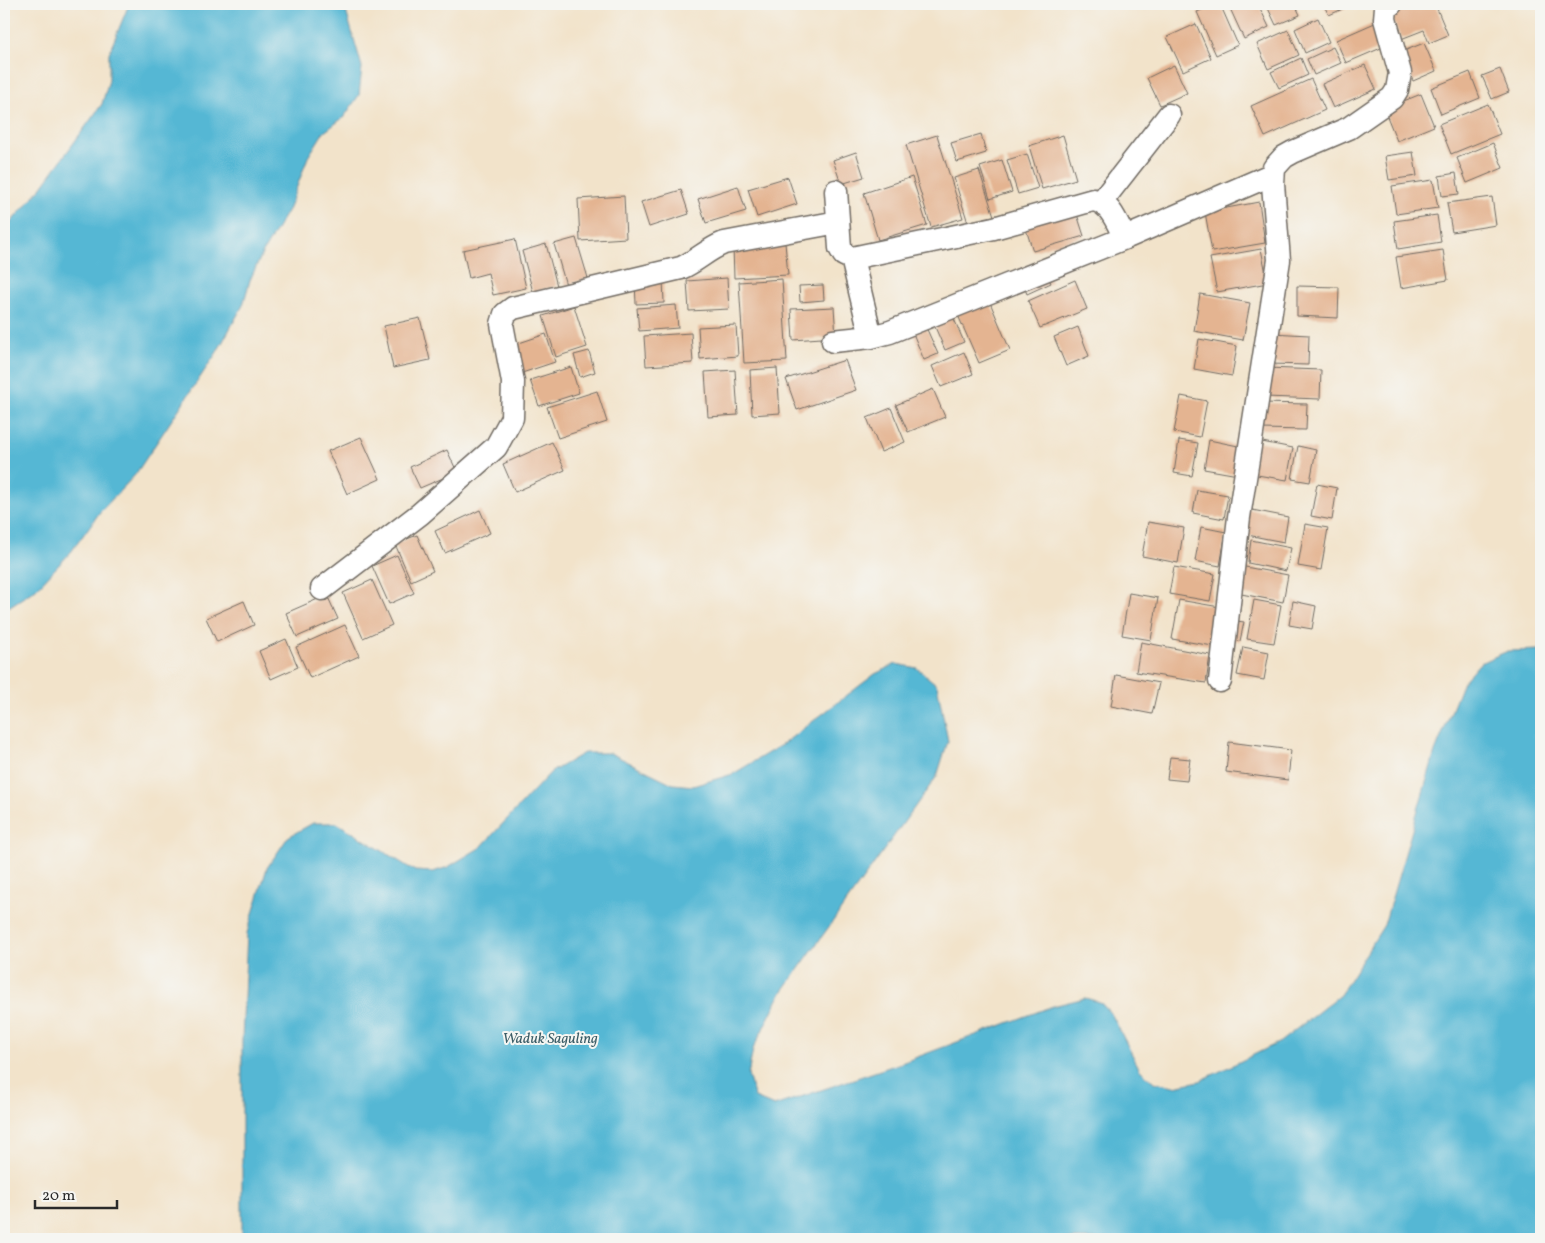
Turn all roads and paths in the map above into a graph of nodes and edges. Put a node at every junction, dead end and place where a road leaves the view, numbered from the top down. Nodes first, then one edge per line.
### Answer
1 (1391, 4) edge
2 (1169, 115) dead end
3 (1273, 174) junction
4 (836, 191) dead end
5 (1102, 201) junction
6 (838, 222) junction
7 (1125, 238) junction
8 (852, 258) junction
9 (871, 337) junction
10 (833, 341) dead end
11 (322, 589) dead end
12 (1220, 681) dead end

1 - 3 street
2 - 5 street
3 - 7 street
3 - 12 street
4 - 6 street
5 - 7 street
5 - 8 street
6 - 8 street
6 - 11 street
7 - 9 street
8 - 9 street
9 - 10 street

